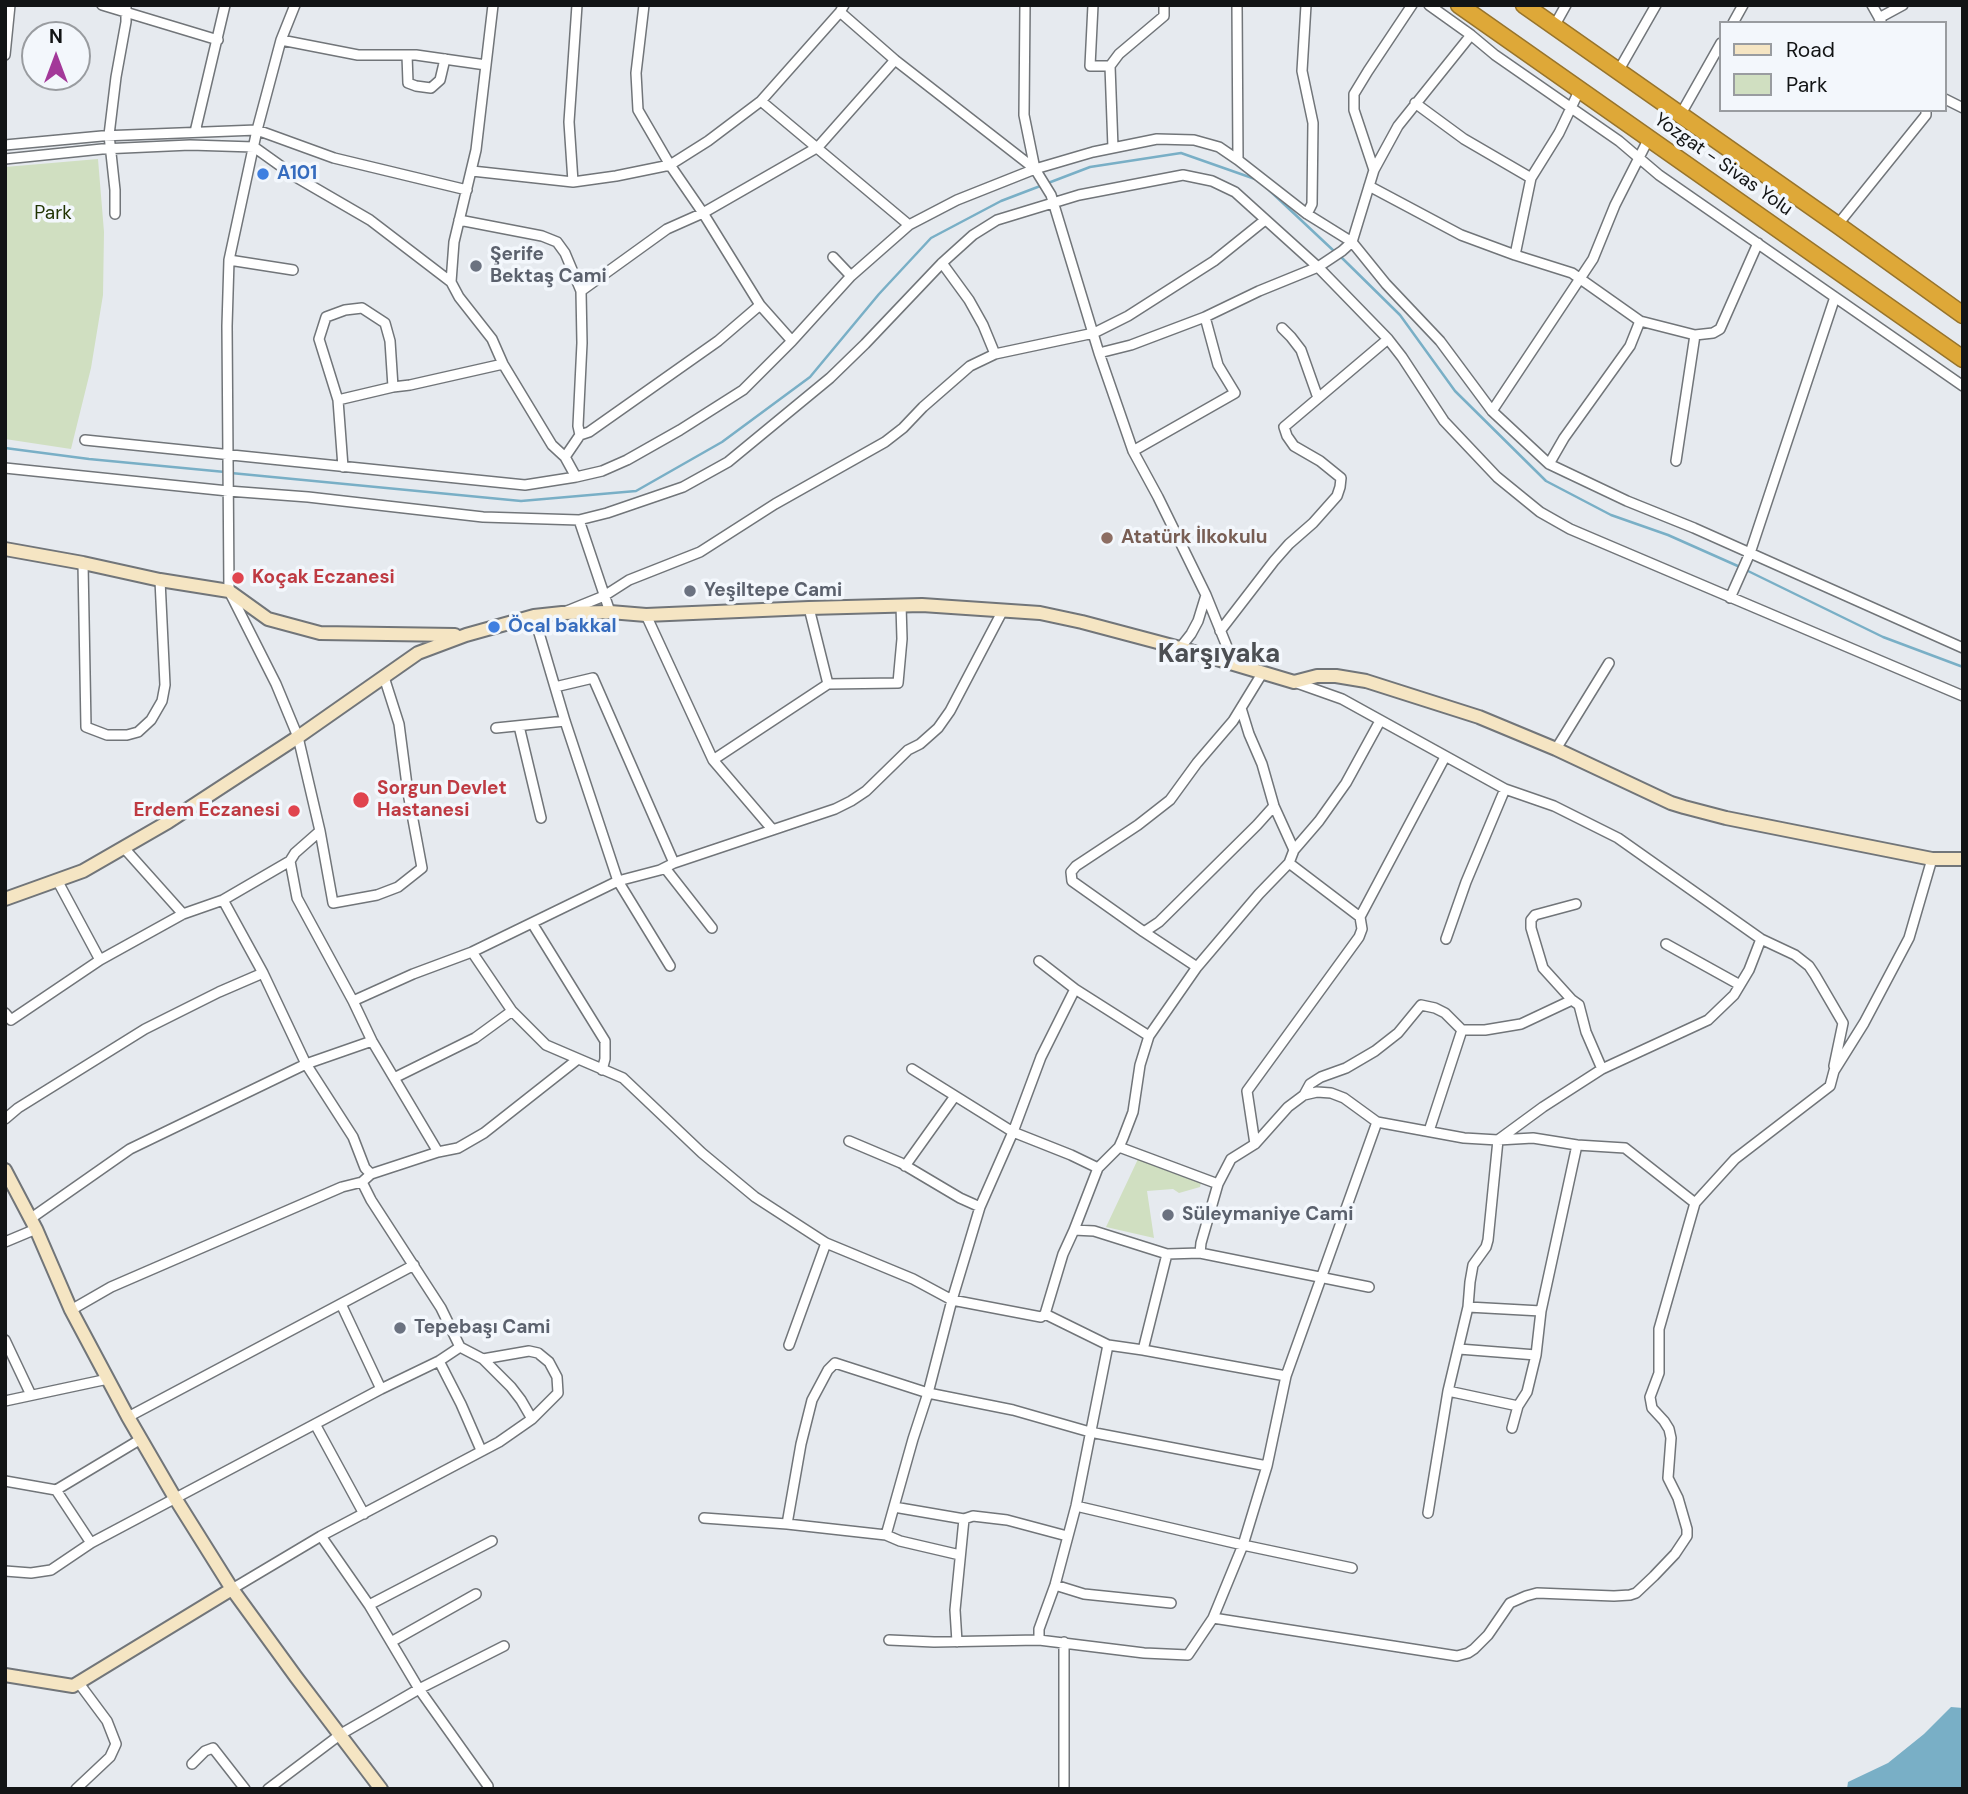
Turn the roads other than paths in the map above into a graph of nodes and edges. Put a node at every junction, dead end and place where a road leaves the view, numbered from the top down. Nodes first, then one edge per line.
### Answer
1 (10, 5) edge
2 (102, 5) edge
3 (225, 5) edge
4 (295, 5) edge
5 (493, 5) edge
6 (577, 5) edge
7 (643, 5) edge
8 (1025, 5) edge
9 (1093, 5) edge
10 (1164, 5) edge
11 (1237, 5) edge
12 (1306, 5) edge
13 (1412, 5) edge
14 (1429, 5) edge
15 (1459, 5) edge
16 (1524, 5) edge
17 (1530, 5) edge
18 (1566, 5) edge
19 (1656, 5) edge
20 (1743, 5) edge
21 (1872, 5) edge
22 (1903, 5) edge
23 (125, 9) edge
24 (842, 9) edge
25 (1881, 20) edge
26 (1734, 21) edge
27 (1556, 23) junction
28 (1471, 35) junction
29 (218, 40) junction
30 (281, 40) junction
31 (1720, 45) edge
32 (5, 55) edge
33 (407, 55) junction
34 (445, 59) junction
35 (895, 60) junction
36 (486, 65) junction
37 (1110, 66) junction
38 (1620, 68) junction
39 (1580, 89) junction
40 (1947, 100) edge
41 (761, 101) junction
42 (1415, 103) junction
43 (1571, 107) junction
44 (1963, 108) edge
45 (1682, 112) junction
46 (1926, 112) edge
47 (257, 130) junction
48 (195, 132) junction
49 (109, 135) junction
50 (1649, 138) junction
51 (5, 145) edge
52 (254, 147) junction
53 (818, 147) junction
54 (1113, 148) junction
55 (110, 149) junction
56 (1639, 158) junction
57 (5, 159) edge
58 (1238, 160) junction
59 (670, 165) junction
60 (1035, 169) junction
61 (1374, 170) junction
62 (472, 171) junction
63 (1531, 178) junction
64 (573, 182) junction
65 (1369, 186) junction
66 (467, 190) junction
67 (1051, 199) junction
68 (703, 213) junction
69 (1307, 214) junction
70 (115, 215) dead end
71 (459, 220) junction
72 (1265, 220) junction
73 (1839, 223) junction
74 (909, 225) junction
75 (1352, 242) junction
76 (1758, 243) junction
77 (1515, 255) junction
78 (832, 257) dead end
79 (229, 260) junction
80 (942, 263) junction
81 (1321, 265) junction
82 (293, 270) dead end
83 (851, 276) junction
84 (1580, 277) junction
85 (451, 282) junction
86 (581, 291) junction
87 (1835, 297) junction
88 (760, 305) junction
89 (1963, 310) edge
90 (1963, 315) edge
91 (1205, 317) junction
92 (1640, 321) junction
93 (1282, 328) dead end
94 (1094, 333) junction
95 (1695, 335) junction
96 (1388, 339) junction
97 (792, 341) junction
98 (1099, 353) junction
99 (995, 354) junction
100 (1963, 359) edge
101 (503, 364) junction
102 (1963, 386) edge
103 (393, 387) junction
104 (1318, 398) junction
105 (338, 400) junction
106 (1492, 411) junction
107 (580, 435) junction
108 (85, 440) dead end
109 (1133, 451) junction
110 (228, 455) junction
111 (565, 457) junction
112 (1676, 461) dead end
113 (1549, 464) junction
114 (343, 467) junction
115 (5, 468) edge
116 (576, 477) junction
117 (228, 491) junction
118 (579, 520) junction
119 (5, 549) edge
120 (1750, 553) junction
121 (83, 563) junction
122 (160, 580) junction
123 (229, 592) junction
124 (1206, 595) junction
125 (604, 596) junction
126 (1730, 598) junction
127 (901, 605) junction
128 (809, 608) junction
129 (1002, 611) junction
130 (610, 612) junction
131 (562, 613) junction
132 (646, 615) junction
133 (534, 616) junction
134 (1220, 631) junction
135 (466, 635) junction
136 (1180, 648) junction
137 (1963, 648) edge
138 (1234, 663) junction
139 (1609, 663) dead end
140 (1264, 672) junction
141 (384, 677) junction
142 (1294, 682) junction
143 (828, 684) junction
144 (555, 687) junction
145 (1963, 696) edge
146 (1241, 708) junction
147 (565, 721) junction
148 (1380, 721) junction
149 (519, 726) junction
150 (496, 728) dead end
151 (298, 737) junction
152 (1556, 749) junction
153 (1445, 757) junction
154 (713, 760) junction
155 (1505, 789) junction
156 (1274, 806) junction
157 (541, 818) dead end
158 (772, 829) junction
159 (320, 831) junction
160 (124, 848) junction
161 (1294, 850) junction
162 (1932, 859) junction
163 (1963, 859) edge
164 (290, 861) junction
165 (1289, 863) junction
166 (670, 866) junction
167 (57, 880) junction
168 (618, 881) junction
169 (5, 898) edge
170 (222, 900) junction
171 (1576, 904) dead end
172 (183, 914) junction
173 (1360, 917) junction
174 (532, 923) junction
175 (712, 928) dead end
176 (1144, 932) junction
177 (1446, 939) dead end
178 (1761, 939) junction
179 (1666, 944) dead end
180 (472, 952) junction
181 (100, 960) junction
182 (1040, 961) dead end
183 (670, 966) dead end
184 (1197, 968) junction
185 (263, 973) junction
186 (1740, 985) junction
187 (1075, 989) junction
188 (1572, 1000) junction
189 (353, 1001) junction
190 (512, 1011) junction
191 (5, 1013) edge
192 (1462, 1030) junction
193 (1149, 1036) junction
194 (372, 1041) junction
195 (578, 1059) junction
196 (306, 1064) junction
197 (912, 1069) dead end
198 (1602, 1069) junction
199 (602, 1070) junction
200 (1833, 1071) junction
201 (394, 1078) junction
202 (1304, 1095) junction
203 (955, 1096) junction
204 (5, 1119) edge
205 (1377, 1122) junction
206 (1429, 1131) junction
207 (1013, 1132) junction
208 (1498, 1140) junction
209 (849, 1141) dead end
210 (1255, 1144) junction
211 (1577, 1145) junction
212 (1119, 1147) junction
213 (438, 1152) junction
214 (905, 1166) junction
215 (1098, 1168) junction
216 (5, 1170) edge
217 (371, 1174) junction
218 (362, 1182) junction
219 (1218, 1184) junction
220 (1695, 1203) junction
221 (980, 1207) junction
222 (33, 1224) junction
223 (1074, 1230) junction
224 (5, 1242) edge
225 (826, 1243) junction
226 (1200, 1253) junction
227 (1167, 1254) junction
228 (414, 1265) junction
229 (1320, 1279) junction
230 (1369, 1287) dead end
231 (952, 1300) junction
232 (341, 1304) junction
233 (1468, 1307) junction
234 (71, 1310) junction
235 (1541, 1311) junction
236 (1045, 1314) junction
237 (5, 1340) edge
238 (789, 1345) dead end
239 (1108, 1346) junction
240 (460, 1348) junction
241 (1459, 1349) junction
242 (1143, 1350) junction
243 (1536, 1355) junction
244 (483, 1359) junction
245 (439, 1361) junction
246 (1286, 1376) junction
247 (108, 1379) junction
248 (381, 1389) junction
249 (1448, 1391) junction
250 (928, 1393) junction
251 (31, 1395) junction
252 (5, 1401) edge
253 (1518, 1406) junction
254 (128, 1417) junction
255 (533, 1419) junction
256 (315, 1424) junction
257 (1512, 1429) dead end
258 (1090, 1432) junction
259 (141, 1439) junction
260 (481, 1450) junction
261 (1266, 1466) junction
262 (5, 1481) edge
263 (56, 1490) junction
264 (175, 1498) junction
265 (1076, 1506) junction
266 (894, 1507) junction
267 (1428, 1513) dead end
268 (364, 1514) junction
269 (704, 1518) dead end
270 (964, 1519) junction
271 (787, 1524) junction
272 (886, 1535) junction
273 (321, 1536) junction
274 (1067, 1536) junction
275 (492, 1541) dead end
276 (91, 1543) junction
277 (1243, 1545) junction
278 (960, 1555) junction
279 (1352, 1568) dead end
280 (5, 1571) edge
281 (1055, 1585) junction
282 (232, 1589) junction
283 (476, 1594) dead end
284 (1171, 1603) dead end
285 (369, 1605) junction
286 (1213, 1618) junction
287 (889, 1640) dead end
288 (1040, 1640) junction
289 (391, 1642) junction
290 (957, 1642) junction
291 (1064, 1642) junction
292 (504, 1646) dead end
293 (5, 1675) edge
294 (78, 1682) junction
295 (419, 1689) junction
296 (341, 1734) junction
297 (192, 1764) dead end
298 (488, 1786) dead end
299 (76, 1789) edge
300 (245, 1789) edge
301 (268, 1789) edge
302 (382, 1789) edge
303 (1064, 1789) edge

1 - 32 street
2 - 23 street
3 - 29 street
4 - 30 street
5 - 36 street
6 - 64 street
7 - 59 street
8 - 60 street
9 - 37 street
10 - 37 street
11 - 58 street
12 - 69 street
13 - 61 street
14 - 28 street
15 - 39 highway, Yozgat - Sivas Yolu
16 - 90 highway, Yozgat - Sivas Yolu
17 - 27 street
18 - 27 street
19 - 38 street
20 - 26 street
21 - 25 street
22 - 25 street
23 - 29 street
23 - 49 street
24 - 35 street
24 - 41 street
27 - 38 street
28 - 42 street
28 - 43 street
29 - 48 street
30 - 33 street
30 - 47 street
31 - 45 street
33 - 34 street
33 - 34 street
34 - 36 street
35 - 53 street
35 - 60 street
36 - 62 street
37 - 54 street
38 - 45 street
39 - 43 street
39 - 50 highway, Yozgat - Sivas Yolu
40 - 44 street
41 - 53 street
41 - 59 street
42 - 61 street
42 - 63 street
43 - 56 street
43 - 63 street
45 - 73 street
46 - 73 street
47 - 48 street
47 - 52 street
47 - 66 street
48 - 49 street
49 - 51 street
49 - 55 street
50 - 56 street
50 - 100 highway, Yozgat - Sivas Yolu
52 - 55 street
52 - 79 street
52 - 85 street
53 - 68 street
53 - 74 street
54 - 58 street
54 - 60 street
55 - 57 street
55 - 70 street
56 - 76 street
56 - 84 street
58 - 69 street
59 - 64 street
59 - 68 street
60 - 67 street
60 - 74 street
61 - 65 street
62 - 64 street
62 - 66 street
63 - 77 street
65 - 75 street
65 - 77 street
66 - 71 street
67 - 72 street
67 - 80 street
67 - 94 street
68 - 86 street
68 - 88 street
69 - 75 street
71 - 85 street
71 - 86 street
72 - 81 street
72 - 94 street
73 - 89 street
74 - 83 street
75 - 81 street
75 - 106 street
76 - 87 street
76 - 95 street
77 - 84 street
78 - 83 street
79 - 82 street
79 - 110 street
80 - 99 street
80 - 118 street
81 - 91 street
81 - 96 street
83 - 97 street
84 - 92 street
84 - 106 street
85 - 101 street
86 - 107 street
87 - 102 street
87 - 120 street
88 - 97 street
88 - 107 street
91 - 98 street
91 - 109 street
92 - 95 street
92 - 113 street
93 - 104 street
94 - 98 street
94 - 99 street
95 - 112 street
96 - 104 street
96 - 126 street
97 - 116 street
98 - 109 street
99 - 125 street
101 - 103 street
101 - 111 street
103 - 105 street
103 - 105 street
104 - 134 street
105 - 114 street
106 - 113 street
107 - 111 street
108 - 110 street
109 - 124 street
110 - 114 street
110 - 117 street
111 - 116 street
113 - 120 street
114 - 116 street
115 - 117 street
117 - 118 street
117 - 123 street
118 - 125 street
119 - 121 street
120 - 126 street
120 - 137 street
121 - 122 street
121 - 122 street
122 - 123 street
123 - 135 street
123 - 151 street
124 - 134 street
124 - 136 street
125 - 130 street
125 - 131 street
126 - 145 street
127 - 128 street
127 - 129 street
127 - 143 street
128 - 132 street
128 - 143 street
129 - 136 street
129 - 158 street
130 - 131 street
130 - 132 street
131 - 133 street
132 - 154 street
133 - 135 street
133 - 144 street
134 - 138 street
135 - 141 street
136 - 138 street
138 - 140 street
139 - 152 street
140 - 142 street
140 - 146 street
141 - 151 street
141 - 159 street
142 - 148 street
142 - 152 street
143 - 154 street
144 - 147 street
144 - 166 street
146 - 156 street
146 - 176 street
147 - 149 street
147 - 168 street
148 - 153 street
148 - 161 street
149 - 150 street
149 - 157 street
151 - 159 street
151 - 160 street
152 - 162 street
153 - 155 street
153 - 173 street
154 - 158 street
155 - 177 street
155 - 178 street
156 - 161 street
156 - 176 street
158 - 166 street
159 - 164 street
160 - 167 street
160 - 172 street
161 - 165 street
162 - 163 street
162 - 200 street
164 - 170 street
164 - 189 street
165 - 173 street
165 - 184 street
166 - 168 street
166 - 175 street
167 - 169 street
167 - 181 street
168 - 174 street
168 - 183 street
170 - 172 street
170 - 185 street
171 - 188 street
172 - 181 street
173 - 210 street
174 - 180 street
174 - 199 street
176 - 184 street
178 - 186 street
178 - 200 street
179 - 186 street
180 - 189 street
180 - 190 street
181 - 191 street
182 - 187 street
184 - 193 street
185 - 196 street
185 - 204 street
186 - 198 street
187 - 193 street
187 - 207 street
188 - 192 street
188 - 198 street
189 - 194 street
190 - 195 street
190 - 201 street
192 - 202 street
192 - 206 street
193 - 212 street
194 - 196 street
194 - 201 street
195 - 199 street
195 - 213 street
196 - 217 street
196 - 222 street
197 - 203 street
198 - 208 street
199 - 225 street
200 - 220 street
201 - 213 street
202 - 205 street
202 - 210 street
203 - 207 street
203 - 214 street
205 - 206 street
205 - 229 street
206 - 208 street
207 - 215 street
207 - 221 street
208 - 211 street
208 - 233 street
209 - 214 street
210 - 219 street
211 - 220 street
211 - 235 street
212 - 215 street
212 - 219 street
213 - 217 street
214 - 221 street
215 - 223 street
216 - 222 street
217 - 218 street
218 - 228 street
218 - 234 street
219 - 226 street
220 - 286 street
221 - 231 street
222 - 224 street
222 - 234 street
223 - 227 street
223 - 236 street
225 - 231 street
225 - 238 street
226 - 227 street
226 - 229 street
227 - 242 street
228 - 232 street
228 - 240 street
229 - 230 street
229 - 246 street
231 - 236 street
231 - 250 street
232 - 248 street
232 - 254 street
233 - 235 street
233 - 241 street
234 - 247 street
235 - 243 street
236 - 239 street
237 - 251 street
239 - 242 street
239 - 258 street
240 - 244 street
240 - 245 street
241 - 243 street
241 - 249 street
242 - 246 street
243 - 253 street
244 - 255 street
244 - 255 street
245 - 248 street
245 - 260 street
246 - 261 street
247 - 251 street
247 - 254 street
248 - 256 street
249 - 253 street
249 - 267 street
250 - 258 street
250 - 266 street
250 - 271 street
251 - 252 street
253 - 257 street
254 - 259 street
255 - 260 street
256 - 264 street
256 - 268 street
258 - 261 street
258 - 265 street
259 - 263 street
259 - 264 street
260 - 268 street
261 - 277 street
262 - 263 street
263 - 276 street
264 - 276 street
264 - 282 street
265 - 274 street
265 - 277 street
266 - 270 street
266 - 272 street
268 - 273 street
269 - 271 street
270 - 274 street
270 - 278 street
271 - 272 street
272 - 278 street
273 - 282 street
273 - 285 street
274 - 281 street
275 - 285 street
276 - 280 street
277 - 279 street
277 - 286 street
278 - 290 street
281 - 284 street
281 - 288 street
282 - 294 street
282 - 296 street
283 - 289 street
285 - 289 street
286 - 291 street
287 - 290 street
288 - 290 street
288 - 291 street
289 - 295 street
291 - 303 street
292 - 295 street
293 - 294 street
294 - 299 street
295 - 296 street
295 - 298 street
296 - 301 street
296 - 302 street
297 - 300 street

